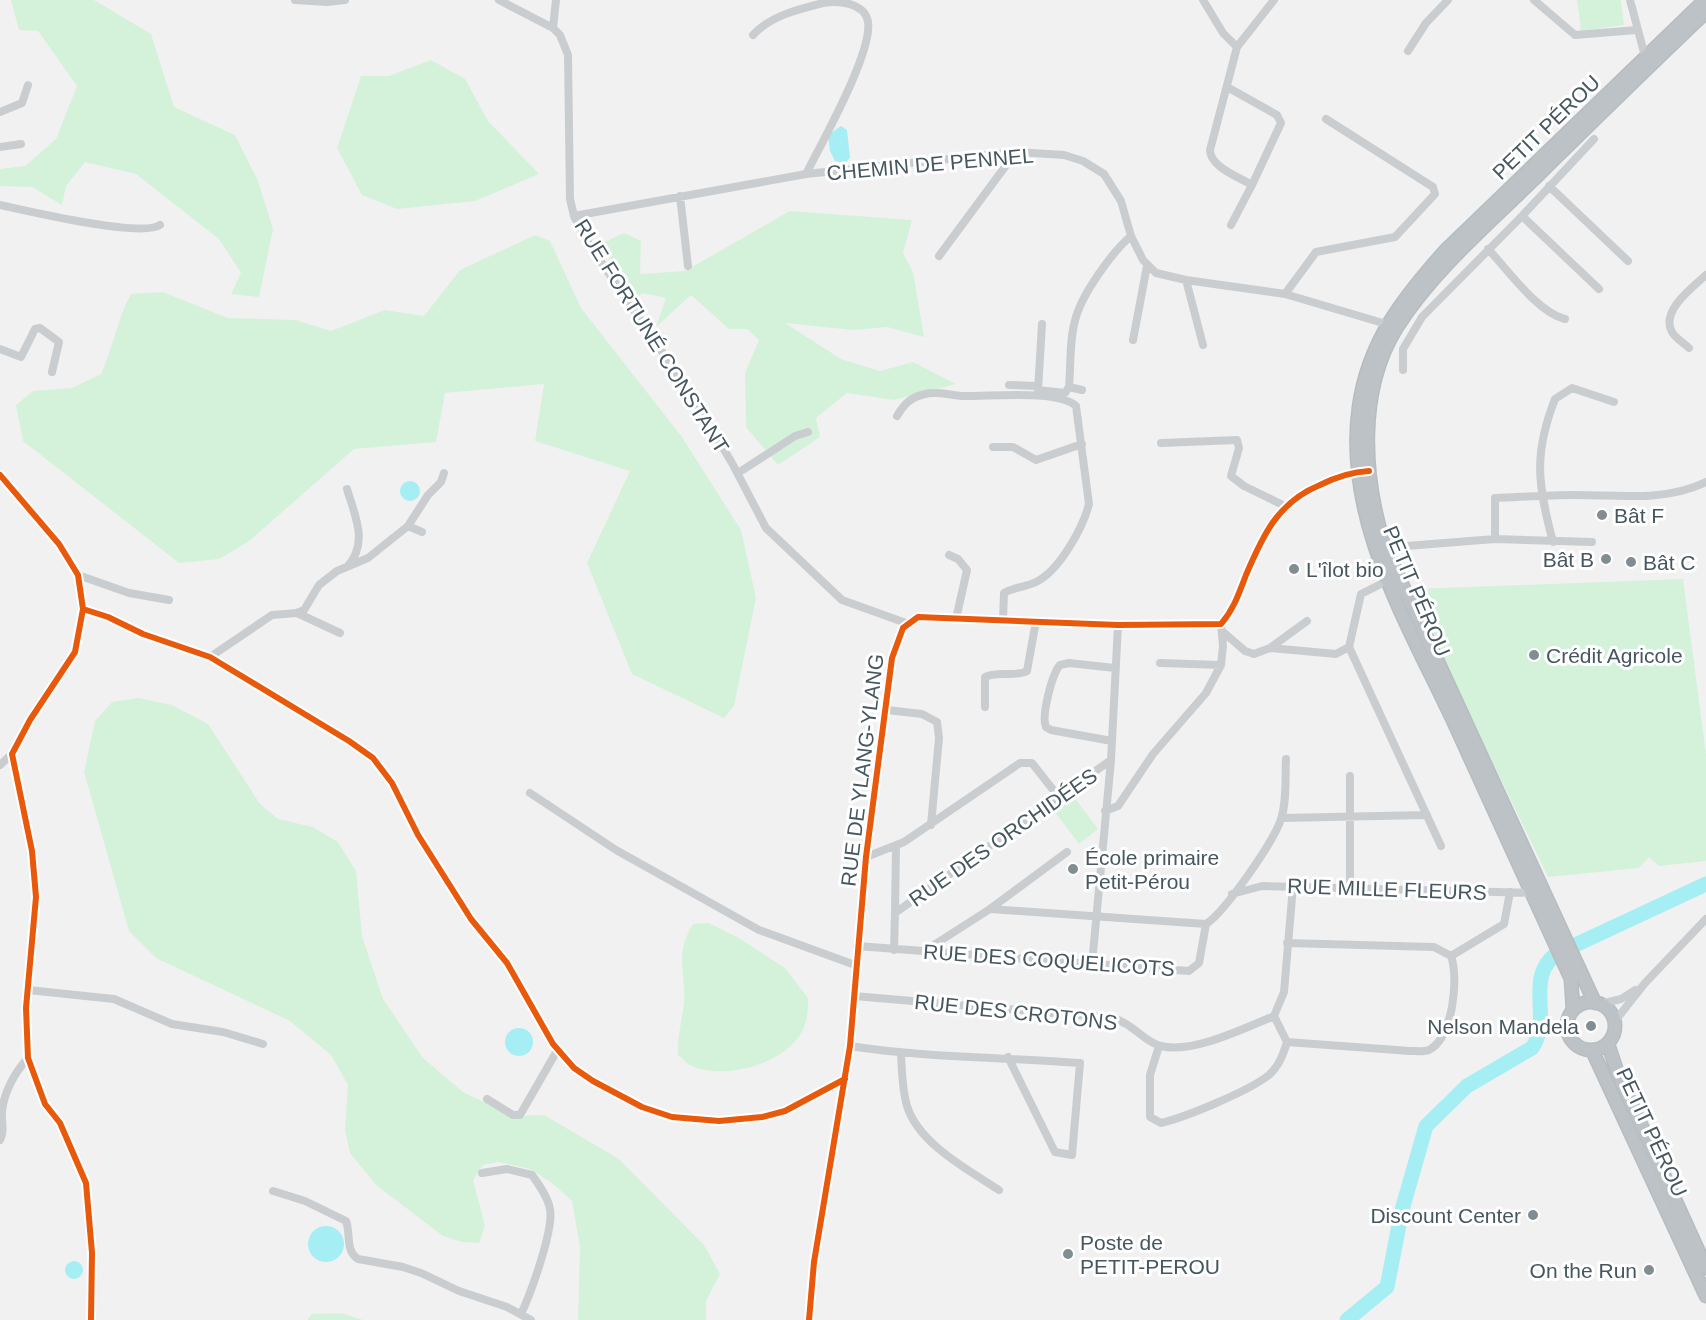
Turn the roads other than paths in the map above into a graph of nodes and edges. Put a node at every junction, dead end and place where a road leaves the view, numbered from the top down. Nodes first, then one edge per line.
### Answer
1 (295, 0) edge
2 (345, 0) edge
3 (499, 0) edge
4 (556, 0) edge
5 (1203, 0) edge
6 (1274, 0) edge
7 (1448, 0) edge
8 (1534, 0) edge
9 (1630, 0) edge
10 (1705, 0) edge
11 (1706, 12) edge
12 (553, 28) junction
13 (1637, 30) junction
14 (753, 35) dead end
15 (1238, 47) junction
16 (1408, 51) dead end
17 (1649, 61) junction
18 (28, 85) dead end
19 (1227, 87) junction
20 (0, 112) edge
21 (1326, 119) dead end
22 (1594, 139) dead end
23 (21, 144) dead end
24 (0, 147) edge
25 (1016, 152) junction
26 (806, 174) junction
27 (1524, 182) junction
28 (1252, 185) junction
29 (1549, 186) junction
30 (680, 196) junction
31 (1537, 200) junction
32 (0, 205) edge
33 (574, 216) junction
34 (1522, 216) junction
35 (160, 225) dead end
36 (1231, 225) dead end
37 (1131, 236) junction
38 (1488, 249) junction
39 (939, 256) dead end
40 (1629, 261) dead end
41 (688, 266) dead end
42 (1148, 266) junction
43 (1706, 274) edge
44 (1186, 280) junction
45 (1599, 288) dead end
46 (1285, 294) junction
47 (1565, 319) dead end
48 (1042, 324) dead end
49 (1392, 326) junction
50 (1133, 340) dead end
51 (1203, 345) dead end
52 (1689, 348) dead end
53 (0, 349) edge
54 (1403, 370) dead end
55 (52, 372) dead end
56 (1009, 384) dead end
57 (1038, 387) junction
58 (1069, 387) junction
59 (1082, 390) dead end
60 (1614, 402) dead end
61 (897, 416) dead end
62 (808, 432) dead end
63 (1161, 443) dead end
64 (1082, 444) junction
65 (993, 447) dead end
66 (1363, 471) junction
67 (444, 473) dead end
68 (738, 474) junction
69 (0, 475) edge
70 (1706, 482) edge
71 (347, 489) dead end
72 (1541, 496) junction
73 (1285, 506) junction
74 (408, 526) junction
75 (422, 532) dead end
76 (1495, 539) junction
77 (1553, 542) junction
78 (1592, 542) dead end
79 (1380, 549) junction
80 (949, 555) dead end
81 (346, 567) junction
82 (78, 574) junction
83 (1378, 585) dead end
84 (169, 600) dead end
85 (83, 609) junction
86 (297, 613) junction
87 (956, 619) junction
88 (1003, 621) junction
89 (1036, 621) junction
90 (1307, 621) dead end
91 (906, 623) junction
92 (1118, 625) junction
93 (1221, 628) junction
94 (340, 633) dead end
95 (1349, 647) junction
96 (1270, 648) junction
97 (210, 657) junction
98 (1160, 663) dead end
99 (1221, 665) junction
100 (1115, 668) junction
101 (985, 707) dead end
102 (887, 710) junction
103 (1112, 741) junction
104 (12, 754) junction
105 (1286, 759) dead end
106 (1111, 760) junction
107 (0, 765) edge
108 (1350, 776) dead end
109 (530, 793) dead end
110 (1058, 796) junction
111 (1106, 811) junction
112 (1427, 815) junction
113 (1351, 816) junction
114 (1282, 818) junction
115 (931, 825) junction
116 (896, 846) junction
117 (1441, 846) dead end
118 (1067, 852) dead end
119 (866, 857) junction
120 (1293, 886) junction
121 (1350, 887) junction
122 (1510, 892) junction
123 (1537, 893) junction
124 (1232, 894) junction
125 (990, 909) junction
126 (895, 913) junction
127 (1096, 915) junction
128 (1706, 919) edge
129 (1206, 924) junction
130 (1287, 943) junction
131 (857, 946) junction
132 (894, 950) junction
133 (925, 950) junction
134 (1564, 950) junction
135 (1451, 956) junction
136 (1092, 964) junction
137 (855, 965) junction
138 (1645, 982) junction
139 (28, 990) junction
140 (854, 996) junction
141 (1598, 1003) junction
142 (1574, 1010) junction
143 (1274, 1016) junction
144 (1615, 1021) junction
145 (1287, 1042) junction
146 (263, 1044) dead end
147 (1608, 1044) junction
148 (850, 1046) junction
149 (1159, 1046) junction
150 (558, 1049) junction
151 (1592, 1050) junction
152 (902, 1054) junction
153 (1008, 1057) junction
154 (28, 1058) junction
155 (845, 1079) junction
156 (486, 1099) dead end
157 (0, 1140) edge
158 (482, 1173) dead end
159 (999, 1190) dead end
160 (273, 1191) dead end
161 (1706, 1268) edge
162 (1706, 1296) edge
163 (521, 1314) junction
164 (91, 1320) edge
165 (531, 1320) edge
166 (809, 1320) edge

1 - 2 street
3 - 12 street
4 - 12 street
5 - 15 street
6 - 15 street
7 - 16 street
8 - 13 street
9 - 13 street
10 - 17 highway, PETIT PÉROU
11 - 17 highway, PETIT PÉROU
12 - 33 street, RUE FORTUNÉ CONSTANT
13 - 17 street
14 - 26 street
15 - 19 street
17 - 27 highway, PETIT PÉROU
17 - 27 highway, PETIT PÉROU
18 - 20 street
19 - 28 street
19 - 28 street
21 - 46 street
22 - 29 street
23 - 24 street
25 - 26 street, CHEMIN DE PENNEL
25 - 37 street, CHEMIN DE PENNEL
25 - 39 street
26 - 30 street, CHEMIN DE PENNEL
27 - 31 street
27 - 49 highway, PETIT PÉROU
28 - 36 street
29 - 31 street
29 - 40 street
30 - 33 street, CHEMIN DE PENNEL
30 - 41 street
31 - 34 street
32 - 35 street
33 - 68 street, RUE FORTUNÉ CONSTANT
34 - 38 street
34 - 45 street
37 - 42 street, CHEMIN DE PENNEL
37 - 58 street
38 - 47 street
38 - 54 street
42 - 44 street
42 - 50 street
43 - 52 street
44 - 46 street
44 - 51 street
46 - 49 street
48 - 57 street
49 - 66 highway, PETIT PÉROU
53 - 55 street
56 - 57 street
57 - 58 street
58 - 59 street
60 - 72 street
61 - 64 street
62 - 68 street
63 - 73 street
64 - 65 street
64 - 88 street
66 - 73 street
66 - 79 highway, PETIT PÉROU
67 - 74 street
68 - 91 street, RUE FORTUNÉ CONSTANT
69 - 82 street
70 - 72 street
71 - 81 street
72 - 76 street
72 - 77 street
73 - 93 street
74 - 75 street
74 - 81 street
76 - 77 street
76 - 79 street
77 - 78 street
79 - 123 highway, PETIT PÉROU
80 - 87 street
81 - 86 street
82 - 84 street
82 - 85 street
83 - 95 street
85 - 97 street
85 - 104 street
86 - 94 street
86 - 97 street
87 - 88 street
87 - 91 street
88 - 89 street
89 - 92 street
89 - 101 street
90 - 96 street
91 - 102 street, RUE DE YLANG-YLANG
92 - 93 street
92 - 100 street
93 - 96 street
93 - 99 street
95 - 96 street
95 - 112 street
97 - 150 street
98 - 99 street
99 - 111 street
100 - 103 street
100 - 103 street
102 - 115 street
102 - 119 street, RUE DE YLANG-YLANG
103 - 106 street
104 - 107 street
104 - 139 street
105 - 114 street
106 - 110 street, RUE DES ORCHIDÉES
106 - 111 street
108 - 113 street
109 - 137 street
110 - 115 street
110 - 126 street, RUE DES ORCHIDÉES
111 - 127 street
112 - 113 street
112 - 117 street
113 - 114 street
113 - 121 street
114 - 124 street
115 - 116 street
116 - 119 street
116 - 126 street
118 - 125 street
119 - 131 street, RUE DE YLANG-YLANG
120 - 121 street, RUE MILLE FLEURS
120 - 124 street, RUE MILLE FLEURS
120 - 130 street
121 - 122 street, RUE MILLE FLEURS
122 - 123 street, RUE MILLE FLEURS
122 - 135 street
123 - 134 highway, PETIT PÉROU
124 - 129 street
125 - 127 street
125 - 133 street
126 - 132 street, RUE DES ORCHIDÉES
127 - 129 street
127 - 136 street
128 - 138 street
129 - 136 street, RUE DES COQUELICOTS
130 - 135 street
130 - 143 street
131 - 132 street, RUE DES COQUELICOTS
131 - 137 street, RUE DE YLANG-YLANG
132 - 133 street, RUE DES COQUELICOTS
133 - 136 street, RUE DES COQUELICOTS
134 - 141 highway, PETIT PÉROU
134 - 142 highway, PETIT PÉROU
135 - 145 street
137 - 140 street, RUE DE YLANG-YLANG
138 - 141 street
138 - 144 street
139 - 146 street
139 - 154 street
140 - 148 street, RUE DE YLANG-YLANG
140 - 149 street, RUE DES CROTONS
141 - 142 highway
141 - 144 highway
142 - 151 highway
143 - 145 street
143 - 149 street
144 - 147 highway
145 - 149 street
147 - 151 highway
147 - 161 highway, PETIT PÉROU
148 - 152 street
148 - 155 street, RUE DE YLANG-YLANG
150 - 155 street
150 - 156 street
151 - 162 highway, PETIT PÉROU
152 - 153 street
152 - 159 street
153 - 153 street
154 - 157 street
154 - 164 street
155 - 166 street, RUE DE YLANG-YLANG
158 - 163 street
160 - 163 street
163 - 165 street

